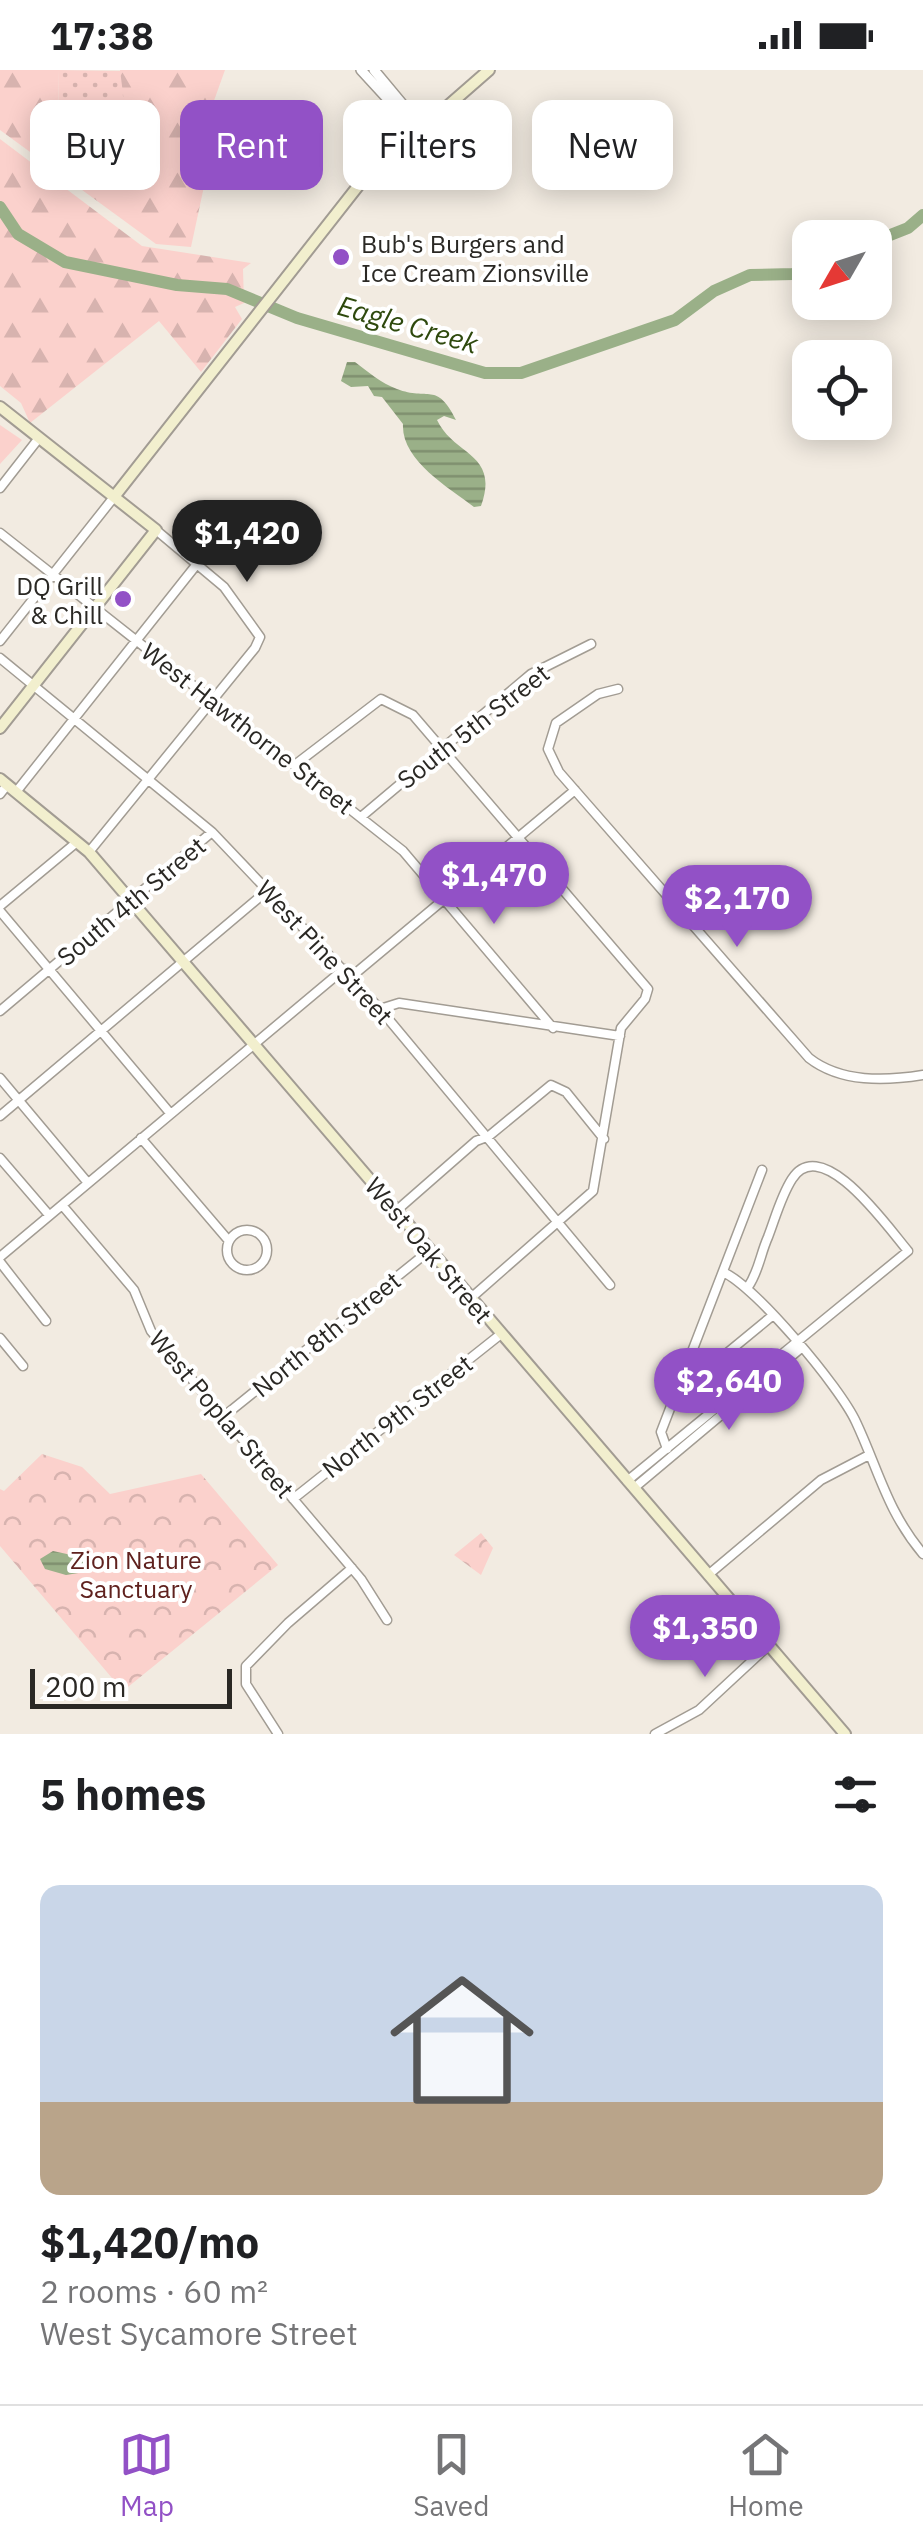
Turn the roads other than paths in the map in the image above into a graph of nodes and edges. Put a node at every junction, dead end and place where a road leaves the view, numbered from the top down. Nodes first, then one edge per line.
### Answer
1 (361, 70) edge
2 (374, 70) edge
3 (489, 70) edge
4 (389, 100) edge
5 (399, 100) edge
6 (448, 100) edge
7 (355, 190) edge
8 (0, 407) edge
9 (39, 438) junction
10 (0, 488) edge
11 (114, 496) junction
12 (156, 530) junction
13 (0, 532) edge
14 (198, 564) junction
15 (53, 574) junction
16 (95, 608) junction
17 (0, 641) edge
18 (138, 642) junction
19 (591, 644) dead end
20 (0, 658) edge
21 (34, 684) junction
22 (618, 690) dead end
23 (211, 700) junction
24 (75, 718) junction
25 (0, 728) edge
26 (442, 747) junction
27 (296, 764) junction
28 (148, 778) junction
29 (6, 787) edge
30 (575, 790) junction
31 (361, 817) junction
32 (212, 832) junction
33 (519, 835) junction
34 (77, 841) junction
35 (90, 852) junction
36 (268, 890) junction
37 (444, 898) junction
38 (131, 901) junction
39 (0, 909) edge
40 (183, 962) junction
41 (49, 970) junction
42 (348, 973) junction
43 (380, 1009) junction
44 (0, 1011) edge
45 (553, 1028) junction
46 (101, 1032) junction
47 (620, 1036) junction
48 (255, 1044) junction
49 (923, 1075) edge
50 (0, 1078) edge
51 (19, 1100) junction
52 (170, 1114) junction
53 (0, 1116) edge
54 (141, 1138) junction
55 (486, 1138) junction
56 (604, 1139) junction
57 (0, 1158) edge
58 (762, 1170) dead end
59 (88, 1182) junction
60 (62, 1205) junction
61 (396, 1211) junction
62 (50, 1215) junction
63 (558, 1223) junction
64 (229, 1242) junction
65 (430, 1250) junction
66 (0, 1259) edge
67 (722, 1272) junction
68 (610, 1286) dead end
69 (748, 1288) junction
70 (471, 1298) junction
71 (772, 1316) junction
72 (46, 1321) dead end
73 (501, 1334) junction
74 (0, 1338) edge
75 (798, 1346) junction
76 (23, 1366) dead end
77 (676, 1395) junction
78 (223, 1417) junction
79 (667, 1448) junction
80 (869, 1456) junction
81 (630, 1485) junction
82 (293, 1499) junction
83 (923, 1554) edge
84 (352, 1568) junction
85 (708, 1575) junction
86 (387, 1620) dead end
87 (768, 1646) junction
88 (278, 1734) edge
89 (656, 1734) edge
90 (845, 1734) edge

1 - 4 street
2 - 5 street
3 - 6 main road
7 - 11 main road
8 - 9 main road
9 - 10 street
9 - 11 main road
11 - 12 main road
11 - 15 street
12 - 14 street
12 - 16 main road
13 - 15 street, West Hawthorne Street
14 - 18 street
14 - 23 street
15 - 16 street, West Hawthorne Street
15 - 17 street
16 - 18 street, West Hawthorne Street
16 - 21 main road
18 - 23 street, West Hawthorne Street
18 - 24 street
19 - 26 street, South 5th Street
20 - 21 street, West Pine Street
21 - 24 street, West Pine Street
21 - 25 main road
22 - 30 street
23 - 27 street, West Hawthorne Street
23 - 28 street
24 - 28 street, West Pine Street
24 - 29 street
26 - 27 street
26 - 31 street, South 5th Street
26 - 33 street
27 - 31 street, West Hawthorne Street
28 - 32 street, West Pine Street
28 - 35 street
29 - 34 main road, West Oak Street
30 - 33 street
30 - 49 street
31 - 37 street, West Hawthorne Street
32 - 36 street, West Pine Street
32 - 38 street, South 4th Street
33 - 37 street
33 - 47 street
34 - 35 main road, West Oak Street
34 - 39 street
35 - 38 main road, West Oak Street
36 - 40 street
36 - 42 street, West Pine Street
37 - 42 street
37 - 45 street, West Hawthorne Street
38 - 40 main road, West Oak Street
38 - 41 street, South 4th Street
39 - 41 street
40 - 46 street
40 - 48 main road, West Oak Street
41 - 44 street, South 4th Street
41 - 46 street
42 - 43 street, West Pine Street
42 - 48 street
43 - 45 street
43 - 55 street, West Pine Street
45 - 47 street
46 - 51 street
46 - 52 street
47 - 56 street
48 - 52 street
48 - 61 main road, West Oak Street
50 - 51 street
51 - 53 street
51 - 59 street
52 - 54 street
54 - 59 street
54 - 64 street
55 - 56 street
55 - 61 street
55 - 63 street, West Pine Street
56 - 63 street
57 - 62 street
58 - 67 street
59 - 60 street
60 - 62 street
60 - 78 street, West Poplar Street
61 - 65 main road, West Oak Street
62 - 66 street
63 - 68 street, West Pine Street
63 - 70 street
64 - 64 street
65 - 70 main road, West Oak Street
65 - 78 street, North 8th Street
66 - 72 street
67 - 69 street
67 - 77 street
69 - 71 street
69 - 75 street
70 - 73 main road, West Oak Street
71 - 75 street
71 - 77 street
73 - 81 main road, West Oak Street
73 - 82 street, North 9th Street
74 - 76 street
75 - 79 street
75 - 80 street
75 - 81 street
77 - 79 street
78 - 82 street, West Poplar Street
79 - 81 street
80 - 83 street
80 - 85 street
81 - 85 main road, West Oak Street
82 - 84 street, West Poplar Street
84 - 86 street, West Poplar Street
84 - 88 street
85 - 87 main road, West Oak Street
87 - 89 street
87 - 90 main road, West Oak Street

